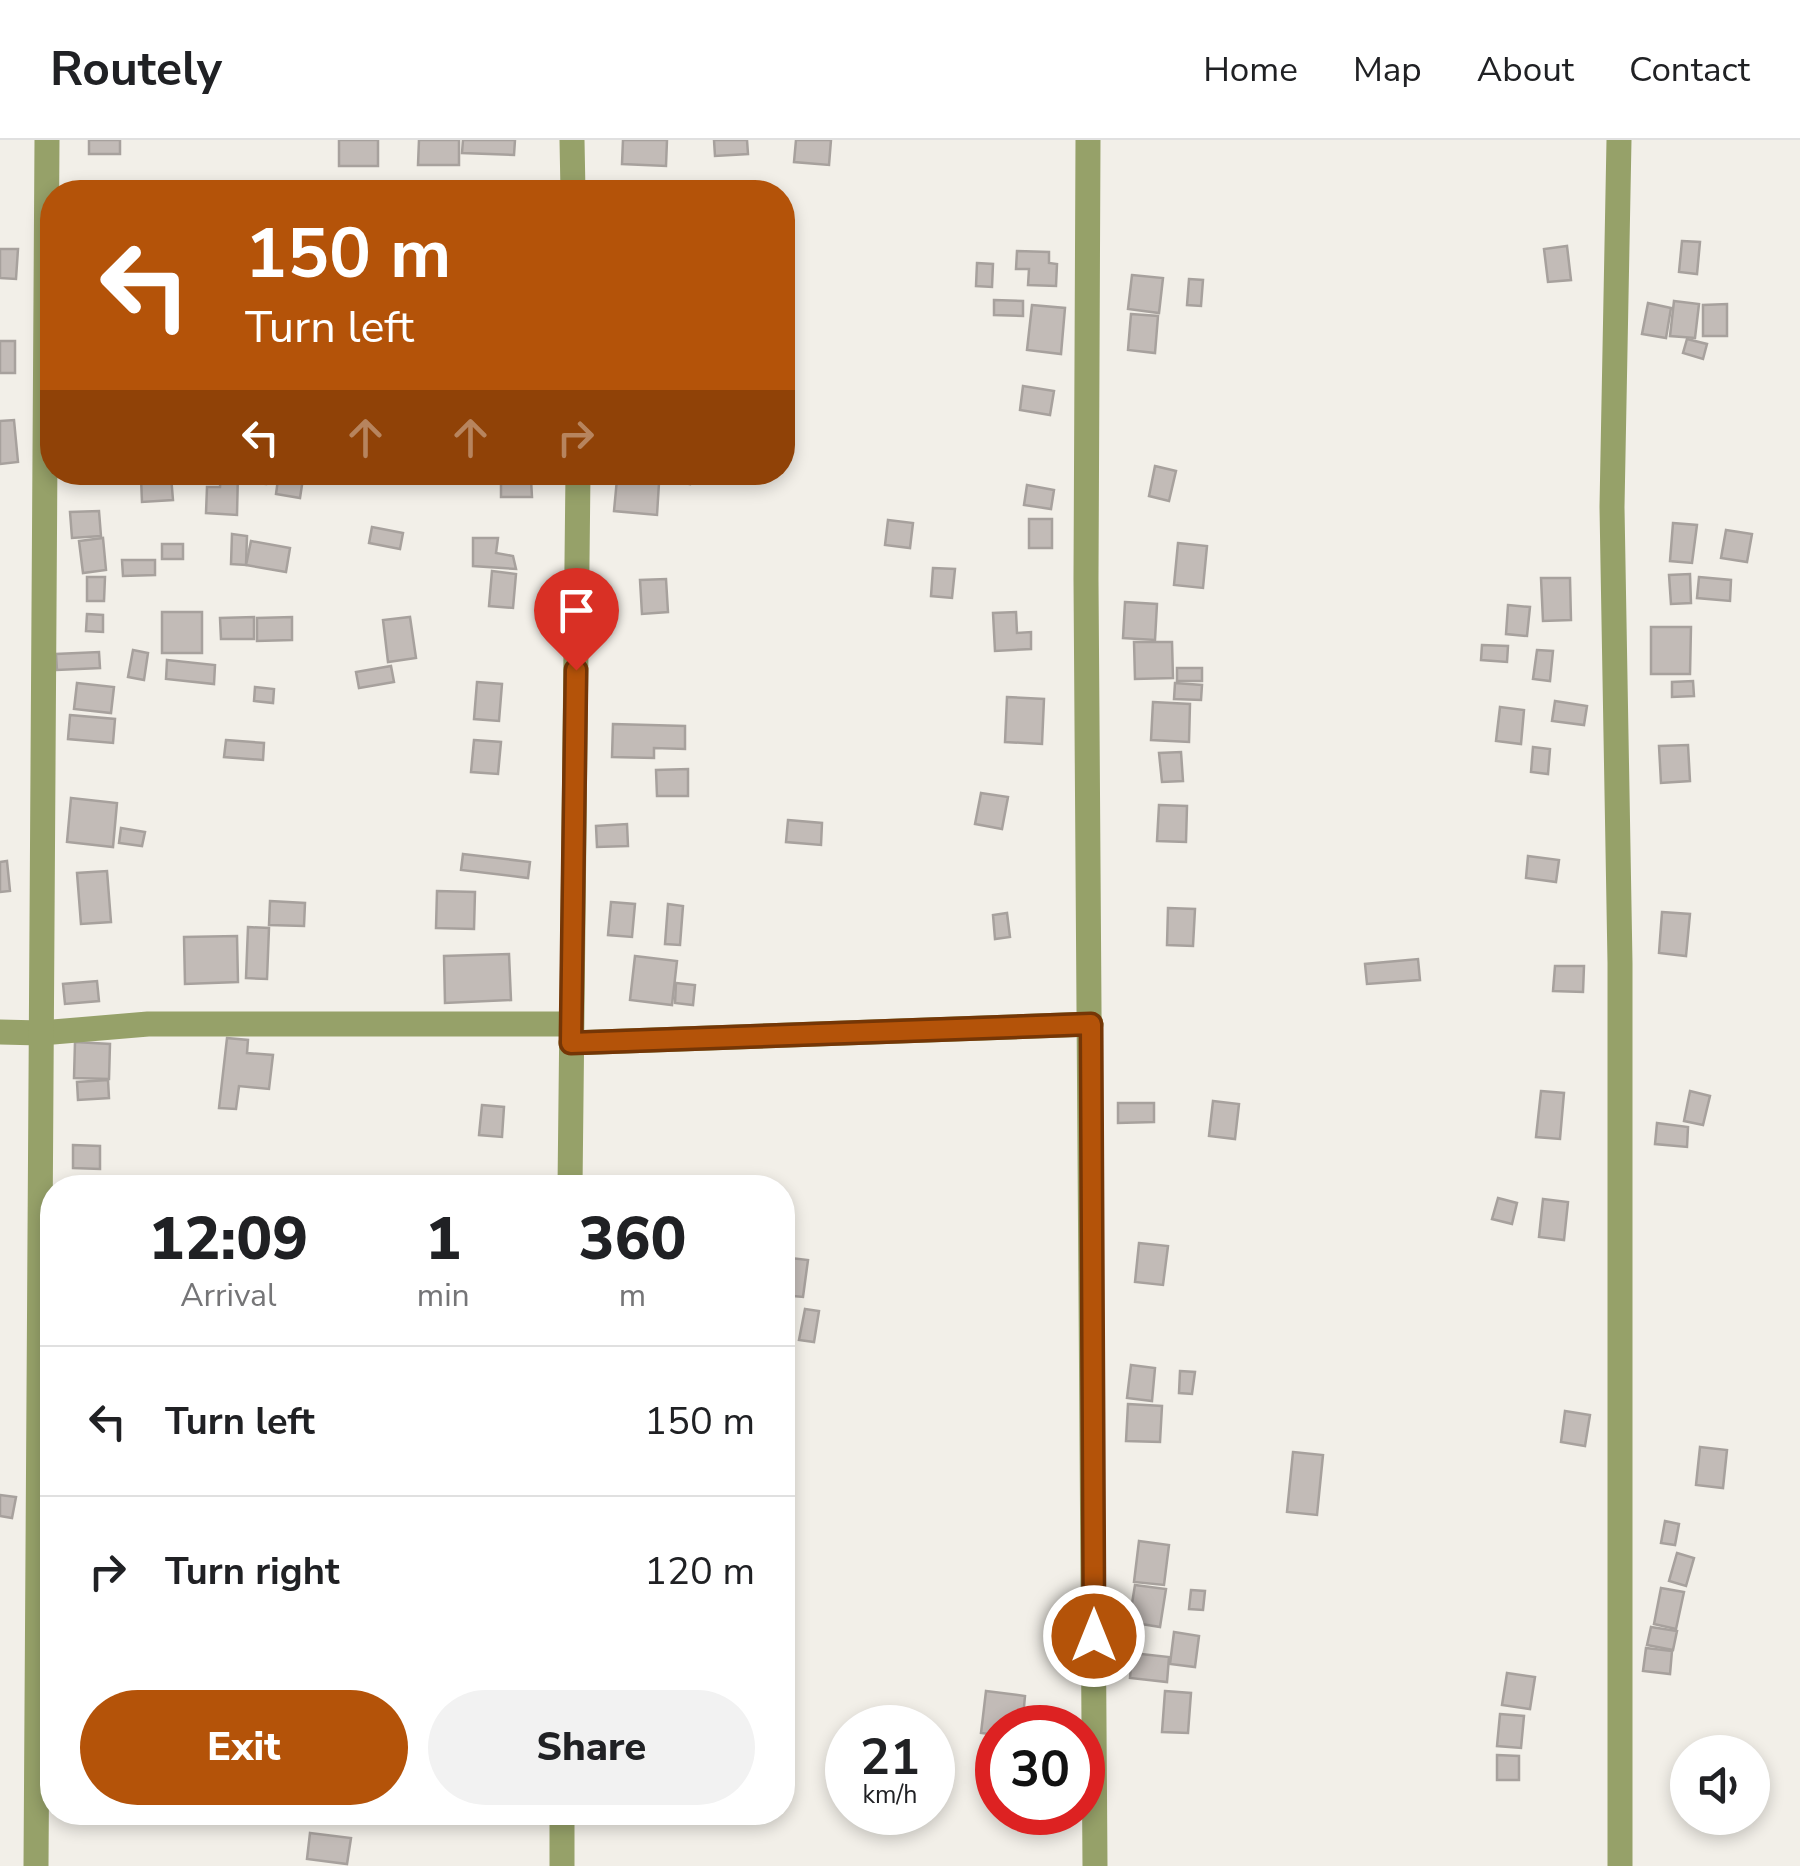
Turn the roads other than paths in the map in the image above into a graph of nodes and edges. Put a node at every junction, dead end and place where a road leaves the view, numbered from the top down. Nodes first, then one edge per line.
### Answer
1 (47, 140) edge
2 (572, 140) edge
3 (1088, 140) edge
4 (1619, 140) edge
5 (47, 180) edge
6 (573, 180) edge
7 (45, 485) edge
8 (578, 485) edge
9 (1091, 1024) junction
10 (0, 1032) edge
11 (41, 1034) junction
12 (571, 1034) junction
13 (40, 1175) edge
14 (570, 1175) edge
15 (40, 1200) edge
16 (562, 1825) edge
17 (36, 1866) edge
18 (562, 1866) edge
19 (1095, 1866) edge
20 (1620, 1866) edge

1 - 5 street
2 - 6 street
3 - 9 street
4 - 20 street
7 - 11 street
8 - 12 street
9 - 12 street
9 - 19 street
10 - 11 street
11 - 12 street
11 - 13 street
12 - 14 street
15 - 17 street
16 - 18 street

